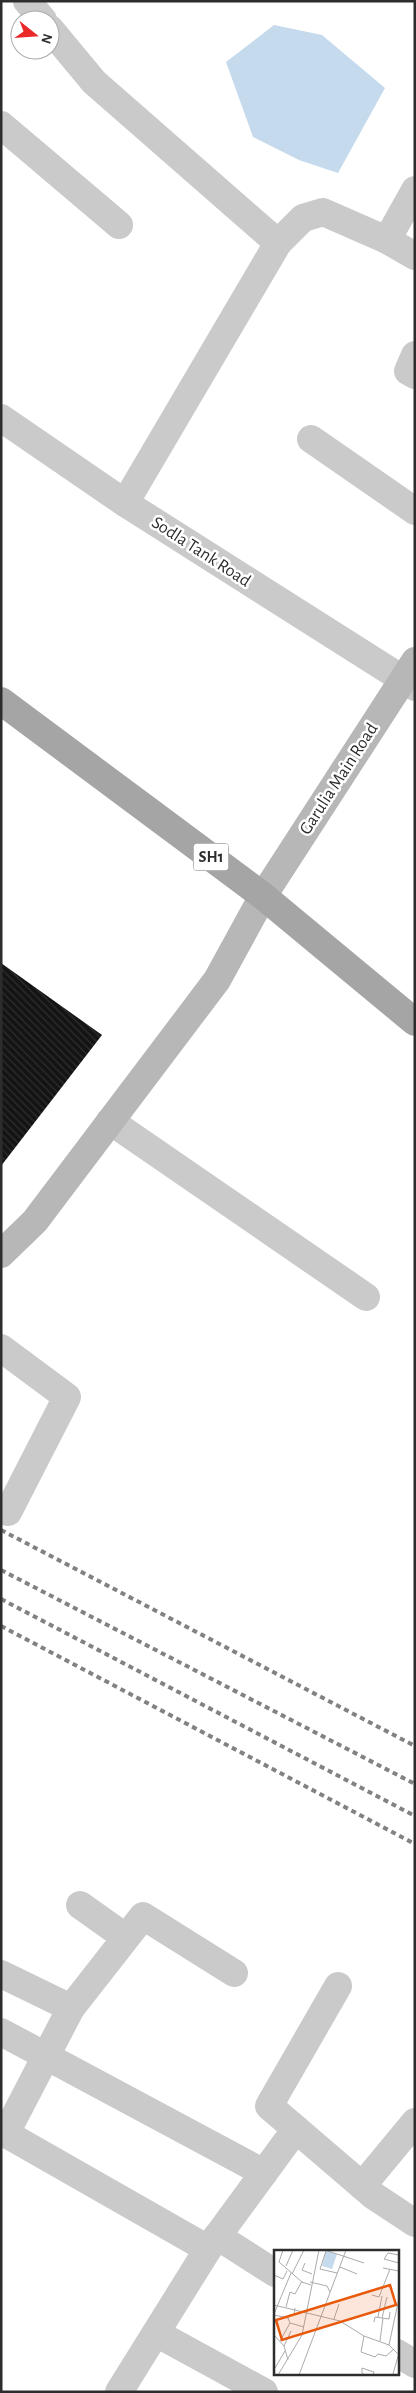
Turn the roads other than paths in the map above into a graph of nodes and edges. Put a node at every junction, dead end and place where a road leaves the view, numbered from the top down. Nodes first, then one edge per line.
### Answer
1 (60, 41) edge
2 (1, 125) edge
3 (415, 190) edge
4 (118, 225) dead end
5 (387, 240) junction
6 (278, 243) junction
7 (415, 256) edge
8 (415, 355) edge
9 (415, 375) edge
10 (1, 418) edge
11 (311, 439) dead end
12 (125, 504) junction
13 (415, 511) edge
14 (411, 677) edge
15 (1, 701) edge
16 (263, 896) junction
17 (415, 1022) edge
18 (110, 1121) junction
19 (1, 1254) edge
20 (366, 1297) dead end
21 (1, 1348) edge
22 (8, 1512) dead end
23 (80, 1905) dead end
24 (125, 1937) junction
25 (234, 1973) dead end
26 (1, 1974) edge
27 (338, 1986) dead end
28 (71, 2008) junction
29 (1, 2032) edge
30 (47, 2055) junction
31 (415, 2122) edge
32 (296, 2129) junction
33 (4, 2132) edge
34 (264, 2173) junction
35 (362, 2186) junction
36 (415, 2223) edge
37 (213, 2242) junction
38 (274, 2272) edge
39 (156, 2333) junction
40 (398, 2354) edge
41 (415, 2364) edge
42 (119, 2392) edge
43 (264, 2392) edge

1 - 6 street
2 - 4 street
3 - 5 street
5 - 6 street
5 - 7 street
6 - 12 street
8 - 9 street
10 - 12 street, Sodla Tank Road
11 - 13 street
12 - 14 street, Sodla Tank Road
14 - 16 street, Garulia Main Road
15 - 16 main road, SH1
16 - 17 main road, SH1
16 - 18 street, Garulia Main Road
18 - 19 street, Garulia Main Road
18 - 20 street
21 - 22 street
23 - 24 street
24 - 25 street
24 - 28 street
26 - 28 street
27 - 32 street
28 - 30 street
29 - 30 street
30 - 33 street
30 - 34 street
31 - 35 street
32 - 34 street
32 - 35 street
33 - 37 street
34 - 37 street
35 - 36 street
37 - 38 street
37 - 39 street
39 - 42 street
39 - 43 street
40 - 41 street

